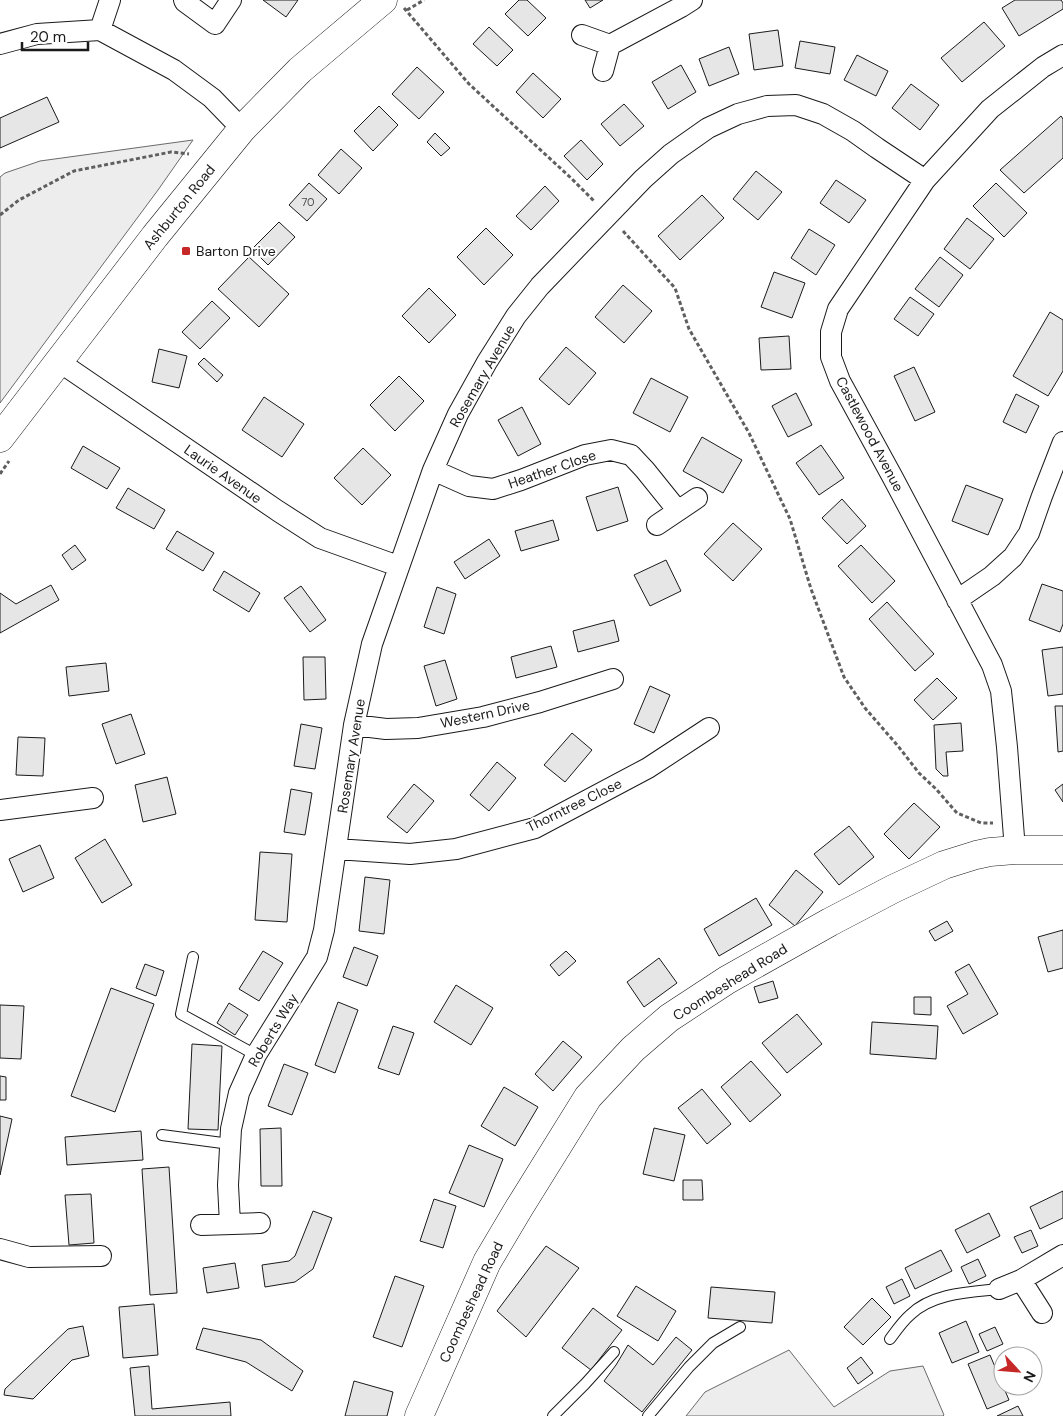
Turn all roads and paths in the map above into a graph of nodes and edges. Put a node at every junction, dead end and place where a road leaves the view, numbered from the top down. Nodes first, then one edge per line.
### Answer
1 (110, 0) edge
2 (184, 0) edge
3 (231, 0) edge
4 (424, 0) edge
5 (692, 0) edge
6 (391, 8) edge
7 (407, 10) junction
8 (100, 30) junction
9 (582, 36) dead end
10 (0, 44) edge
11 (610, 46) junction
12 (1063, 55) edge
13 (603, 71) dead end
14 (242, 129) junction
15 (220, 157) junction
16 (925, 180) junction
17 (0, 215) edge
18 (608, 215) junction
19 (58, 361) junction
20 (1063, 442) edge
21 (5, 449) edge
22 (433, 470) junction
23 (0, 474) edge
24 (697, 498) dead end
25 (678, 511) junction
26 (657, 525) dead end
27 (398, 566) junction
28 (957, 600) junction
29 (613, 677) dead end
30 (354, 725) junction
31 (709, 728) dead end
32 (93, 798) dead end
33 (0, 810) edge
34 (1014, 837) junction
35 (336, 850) junction
36 (1063, 850) edge
37 (324, 930) joint
38 (193, 957) dead end
39 (256, 1055) junction
40 (162, 1136) dead end
41 (230, 1144) junction
42 (260, 1223) dead end
43 (230, 1224) junction
44 (202, 1225) dead end
45 (0, 1249) edge
46 (1063, 1255) edge
47 (101, 1256) dead end
48 (1021, 1280) junction
49 (999, 1289) joint
50 (1042, 1313) dead end
51 (740, 1328) dead end
52 (890, 1339) dead end
53 (614, 1352) dead end
54 (419, 1416) edge
55 (553, 1416) edge
56 (648, 1416) edge

1 - 8 street
2 - 3 street
4 - 7 path
5 - 11 street
6 - 7 path
6 - 14 street, Ashburton Road
7 - 18 path
8 - 10 street
8 - 14 street
9 - 11 street
11 - 13 street
12 - 16 street, Castlewood Avenue
14 - 15 street, Ashburton Road
15 - 17 path
15 - 19 street, Ashburton Road
16 - 18 street, Rosemary Avenue
16 - 28 street, Castlewood Avenue
18 - 22 street, Rosemary Avenue
18 - 34 path
19 - 21 street, Ashburton Road
19 - 27 street, Laurie Avenue
20 - 28 street
21 - 23 path
22 - 25 street, Heather Close
22 - 27 street, Rosemary Avenue
24 - 25 street
25 - 26 street
27 - 30 street, Rosemary Avenue
28 - 34 street, Castlewood Avenue
29 - 30 street, Western Drive
30 - 35 street, Rosemary Avenue
31 - 35 street, Thorntree Close
32 - 33 street
34 - 36 street, Coombeshead Road
34 - 54 street, Coombeshead Road
35 - 37 street, Rosemary Avenue
37 - 39 street, Roberts Way
38 - 39 lane
39 - 41 street, Roberts Way
40 - 41 lane
41 - 43 street, Roberts Way
42 - 43 street
43 - 44 street
45 - 47 street
46 - 48 street
48 - 49 street
48 - 50 street
49 - 52 lane
51 - 56 lane
53 - 55 lane

